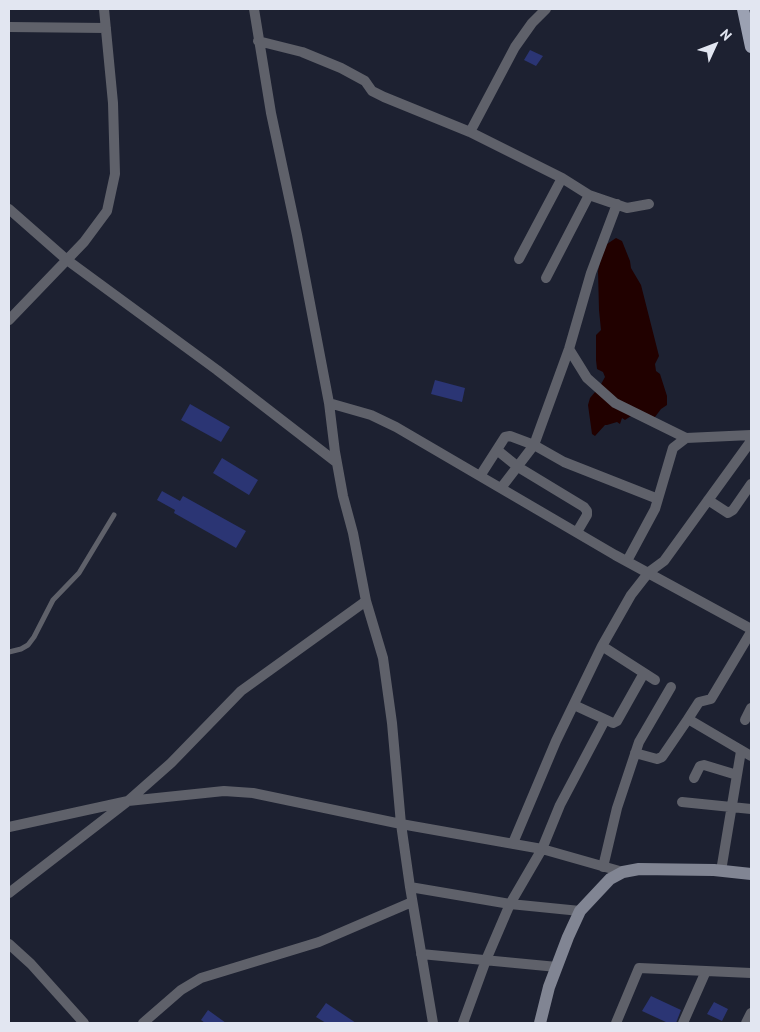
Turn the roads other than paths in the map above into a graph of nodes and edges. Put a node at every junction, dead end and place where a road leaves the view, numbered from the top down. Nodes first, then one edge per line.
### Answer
1 (104, 9) edge
2 (254, 9) edge
3 (546, 9) edge
4 (743, 9) edge
5 (9, 27) edge
6 (106, 28) junction
7 (258, 42) junction
8 (751, 47) edge
9 (470, 132) junction
10 (562, 178) junction
11 (589, 194) junction
12 (617, 204) junction
13 (650, 204) dead end
14 (9, 209) edge
15 (519, 259) dead end
16 (67, 260) junction
17 (546, 278) dead end
18 (9, 320) edge
19 (569, 349) junction
20 (329, 403) junction
21 (751, 435) edge
22 (686, 438) junction
23 (751, 441) edge
24 (534, 445) junction
25 (497, 450) junction
26 (336, 462) junction
27 (518, 467) junction
28 (480, 476) junction
29 (751, 484) edge
30 (501, 488) junction
31 (658, 499) junction
32 (708, 500) junction
33 (114, 515) dead end
34 (577, 532) junction
35 (627, 561) junction
36 (649, 572) junction
37 (366, 600) junction
38 (751, 630) edge
39 (602, 646) junction
40 (9, 652) edge
41 (644, 673) junction
42 (655, 680) dead end
43 (671, 687) dead end
44 (574, 705) junction
45 (751, 708) edge
46 (688, 719) junction
47 (604, 720) junction
48 (745, 720) dead end
49 (741, 751) junction
50 (635, 753) junction
51 (751, 756) edge
52 (737, 775) junction
53 (694, 778) dead end
54 (128, 801) junction
55 (682, 802) dead end
56 (732, 808) junction
57 (751, 809) edge
58 (401, 824) junction
59 (9, 827) edge
60 (513, 843) junction
61 (542, 849) junction
62 (603, 867) junction
63 (721, 871) junction
64 (623, 872) junction
65 (751, 874) edge
66 (410, 887) junction
67 (9, 894) edge
68 (412, 902) junction
69 (510, 904) junction
70 (580, 911) junction
71 (9, 944) edge
72 (421, 954) junction
73 (486, 960) junction
74 (557, 967) junction
75 (706, 971) junction
76 (751, 973) edge
77 (751, 1013) edge
78 (84, 1023) edge
79 (142, 1023) edge
80 (433, 1023) edge
81 (463, 1023) edge
82 (540, 1023) edge
83 (616, 1023) edge
84 (682, 1023) edge
85 (746, 1023) edge

1 - 6 street
2 - 7 street
3 - 9 street
4 - 8 main road
5 - 6 street
6 - 16 street
7 - 9 street
7 - 20 street
9 - 10 street
10 - 11 street
10 - 15 street
11 - 12 street
11 - 17 street
12 - 13 street
12 - 19 street
14 - 16 street
16 - 18 street
16 - 26 street
19 - 22 street
19 - 24 street
20 - 26 street
20 - 28 street
21 - 22 street
22 - 31 street
23 - 32 street
24 - 25 street
24 - 27 street
24 - 31 street
25 - 27 street
25 - 28 street
26 - 37 street
27 - 30 street
27 - 34 street
28 - 30 street
29 - 32 street
30 - 34 street
31 - 35 street
32 - 36 street
33 - 40 lane
34 - 35 street
35 - 36 street
36 - 38 street
36 - 39 street
37 - 54 street
37 - 58 street
38 - 46 street
39 - 41 street
39 - 44 street
41 - 42 street
41 - 47 street
43 - 50 street
44 - 47 street
44 - 60 street
45 - 48 street
46 - 49 street
46 - 50 street
47 - 61 street
49 - 51 street
49 - 52 street
50 - 62 street
52 - 53 street
52 - 56 street
54 - 58 street
54 - 59 street
54 - 67 street
55 - 56 street
56 - 57 street
56 - 63 street
58 - 60 street
58 - 66 street
60 - 61 street
61 - 62 street
61 - 69 street
62 - 64 street
63 - 64 street
63 - 65 street
64 - 70 street
66 - 68 street
66 - 69 street
68 - 72 street
68 - 79 street
69 - 70 street
69 - 73 street
70 - 74 street
71 - 78 street
72 - 73 street
72 - 80 street
73 - 74 street
73 - 81 street
74 - 82 street
75 - 76 street
75 - 83 street
75 - 84 street
77 - 85 street

